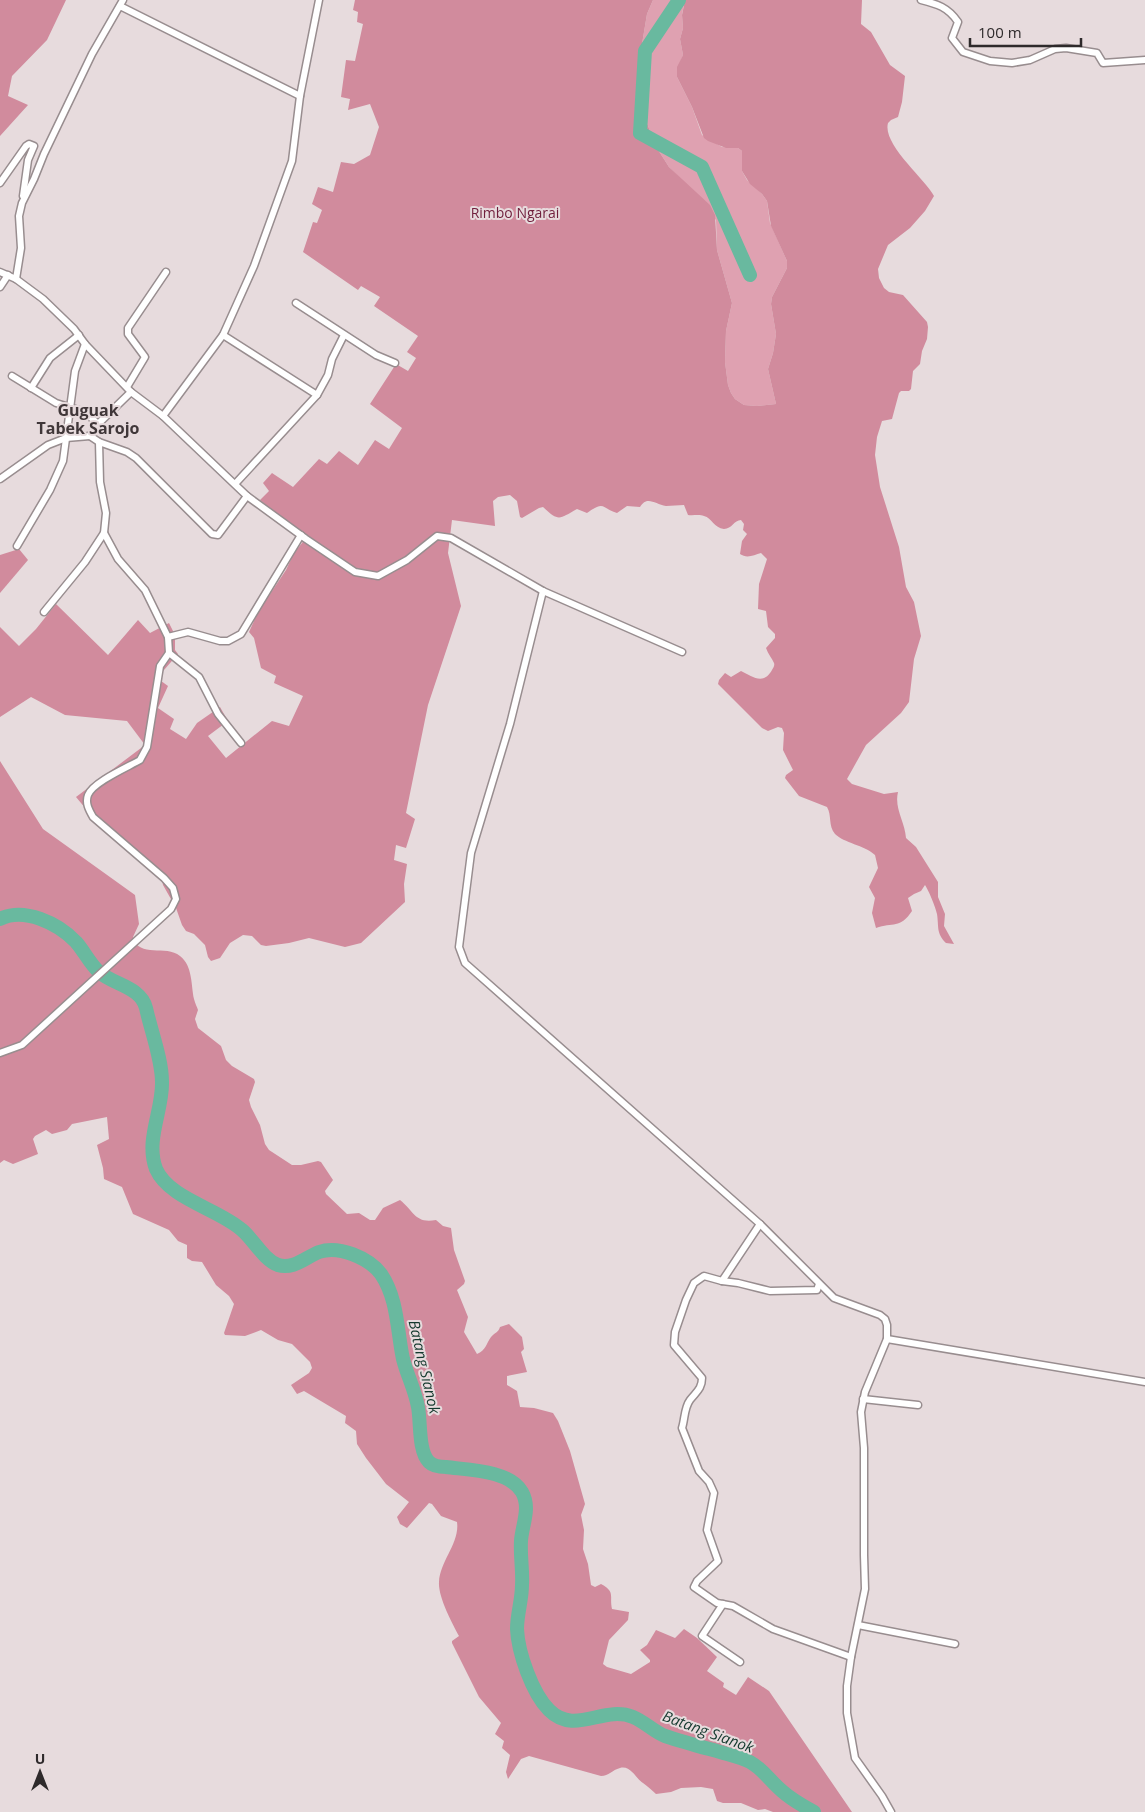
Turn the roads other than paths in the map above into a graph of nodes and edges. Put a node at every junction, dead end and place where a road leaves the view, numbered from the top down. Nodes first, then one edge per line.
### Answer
1 (319, 0) edge
2 (921, 0) edge
3 (121, 3) edge
4 (1145, 60) edge
5 (300, 96) junction
6 (34, 148) junction
7 (44, 154) junction
8 (0, 183) edge
9 (22, 203) junction
10 (0, 272) edge
11 (166, 272) dead end
12 (8, 275) junction
13 (16, 279) junction
14 (0, 288) edge
15 (296, 303) dead end
16 (79, 335) junction
17 (223, 335) junction
18 (344, 335) junction
19 (85, 344) junction
20 (395, 363) dead end
21 (12, 376) dead end
22 (31, 388) junction
23 (129, 390) junction
24 (317, 395) junction
25 (70, 408) junction
26 (162, 416) junction
27 (98, 424) junction
28 (90, 436) junction
29 (66, 438) junction
30 (99, 442) junction
31 (0, 479) edge
32 (235, 484) junction
33 (247, 496) junction
34 (104, 533) junction
35 (301, 535) junction
36 (17, 546) dead end
37 (543, 590) junction
38 (44, 612) dead end
39 (168, 637) junction
40 (682, 652) dead end
41 (168, 653) junction
42 (241, 744) dead end
43 (0, 1053) edge
44 (760, 1224) junction
45 (722, 1281) junction
46 (820, 1284) junction
47 (888, 1339) junction
48 (1145, 1382) edge
49 (864, 1399) junction
50 (918, 1405) dead end
51 (723, 1604) junction
52 (858, 1625) junction
53 (954, 1644) dead end
54 (851, 1657) junction
55 (740, 1662) dead end
56 (891, 1812) edge

1 - 5 street
2 - 4 street
3 - 5 street
3 - 7 street
5 - 17 street
6 - 7 street
6 - 8 street
6 - 9 street
7 - 9 street
9 - 13 street
10 - 12 street
11 - 23 street
12 - 13 street
12 - 14 street
13 - 16 street
15 - 18 street
16 - 19 street
16 - 22 street
17 - 24 street
17 - 26 street
18 - 20 street
18 - 24 street
19 - 23 street
19 - 25 street
21 - 22 street
22 - 25 street
23 - 26 street
23 - 27 street
24 - 32 street
25 - 27 street
25 - 29 street
26 - 32 street
27 - 28 street
28 - 29 street
28 - 30 street
29 - 31 street
29 - 36 street
30 - 33 street
30 - 34 street
32 - 33 street
33 - 35 street
34 - 38 street
34 - 39 street
35 - 37 street
35 - 39 street
37 - 40 street
37 - 44 street
39 - 41 street
41 - 42 street
41 - 43 street
44 - 45 street
44 - 46 street
45 - 46 street
45 - 51 street
46 - 47 street
47 - 48 street
47 - 49 street
49 - 50 street
49 - 52 street
51 - 54 street
51 - 55 street
52 - 53 street
52 - 54 street
54 - 56 street

